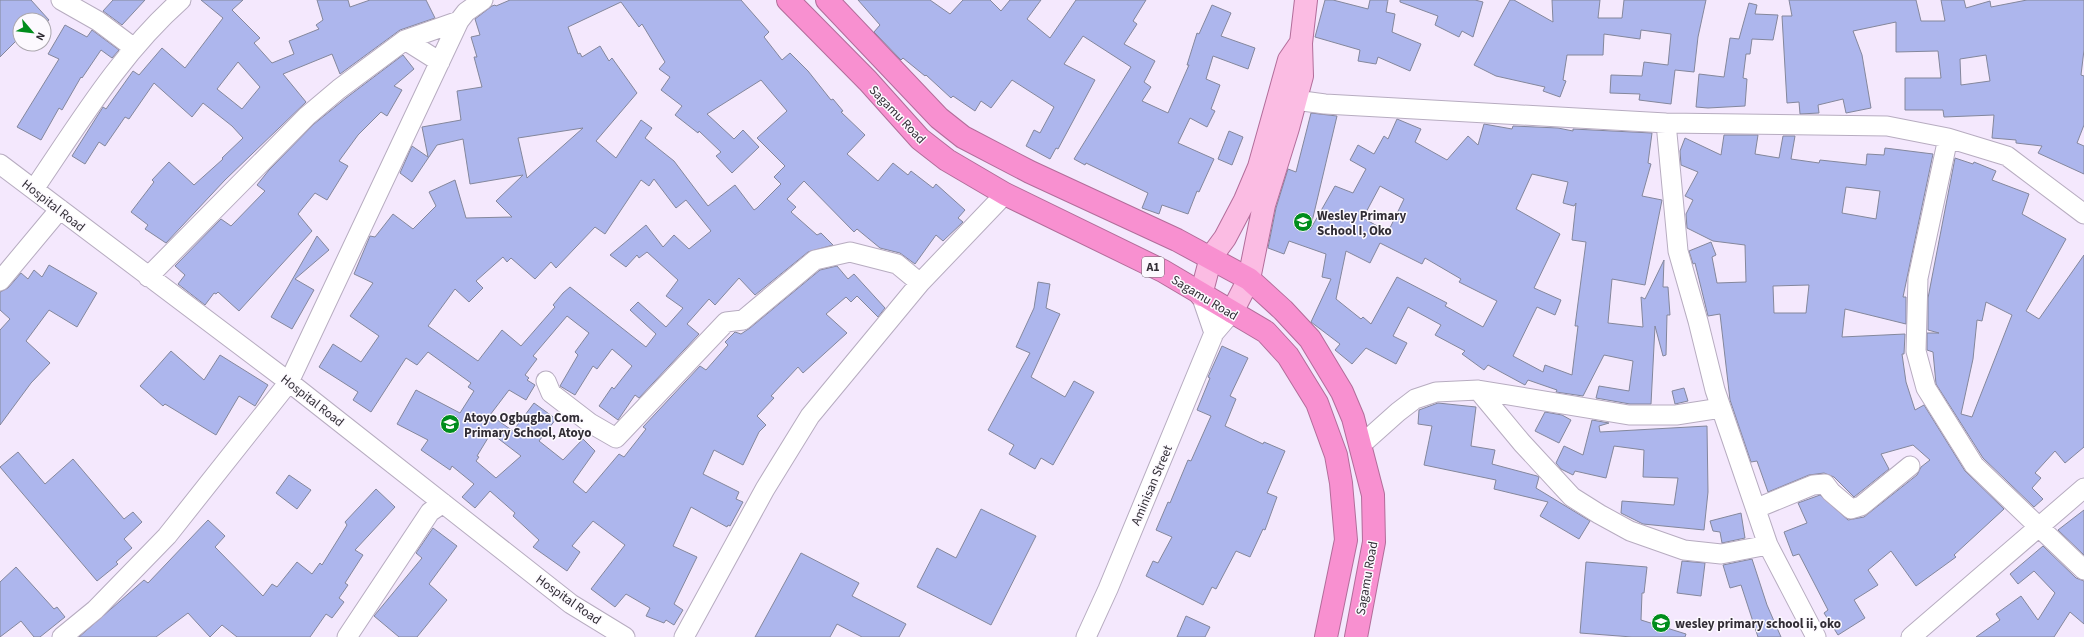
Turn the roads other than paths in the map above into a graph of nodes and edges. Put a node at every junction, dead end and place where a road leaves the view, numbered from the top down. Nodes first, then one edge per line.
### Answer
1 (61, 0) edge
2 (181, 0) edge
3 (483, 0) edge
4 (788, 0) edge
5 (827, 0) edge
6 (1306, 0) edge
7 (459, 21) junction
8 (405, 40) junction
9 (1301, 43) junction
10 (134, 48) junction
11 (440, 62) junction
12 (1295, 100) junction
13 (1666, 123) junction
14 (1948, 138) junction
15 (0, 164) edge
16 (34, 189) junction
17 (1005, 194) junction
18 (60, 209) junction
19 (2084, 214) edge
20 (1211, 257) junction
21 (148, 277) junction
22 (1249, 279) junction
23 (0, 281) edge
24 (920, 283) junction
25 (1201, 295) junction
26 (1232, 312) junction
27 (1214, 333) junction
28 (546, 381) dead end
29 (290, 382) junction
30 (1478, 390) junction
31 (1721, 408) junction
32 (1361, 445) junction
33 (1910, 466) dead end
34 (2084, 488) edge
35 (443, 503) junction
36 (1757, 508) junction
37 (2038, 528) junction
38 (1768, 545) junction
39 (2084, 570) edge
40 (62, 637) edge
41 (347, 637) edge
42 (625, 637) edge
43 (684, 637) edge
44 (1086, 637) edge
45 (1326, 637) edge
46 (1356, 637) edge
47 (1816, 637) edge
48 (1911, 637) edge

1 - 10 street
2 - 10 street
3 - 7 street
4 - 17 highway, Sagamu Road / A1
5 - 20 highway, Sagamu Road
6 - 9 main road
7 - 8 street
7 - 11 street
8 - 11 street
8 - 21 street
9 - 12 main road
9 - 20 main road
10 - 16 street
11 - 29 street
12 - 13 street
12 - 22 main road
13 - 14 street
13 - 31 street
14 - 19 street
14 - 37 street
15 - 16 street, Hospital Road
16 - 18 street, Hospital Road
17 - 24 street
17 - 25 highway, Sagamu Road / A1
18 - 21 street, Hospital Road
18 - 23 street
20 - 22 highway, Sagamu Road
20 - 25 main road
21 - 29 street, Hospital Road
22 - 26 main road
22 - 32 highway, Sagamu Road
24 - 28 street
24 - 43 street
25 - 26 highway, Sagamu Road / A1
25 - 27 street
26 - 27 street, Aminisan Street
26 - 45 highway, Sagamu Road / A1
27 - 44 street, Aminisan Street
29 - 35 street, Hospital Road
29 - 40 street
30 - 31 street
30 - 32 street
30 - 38 street
31 - 36 street
32 - 46 highway, Sagamu Road
33 - 36 street
34 - 37 street
35 - 41 street
35 - 42 street, Hospital Road
36 - 38 street
37 - 39 street
37 - 48 street
38 - 47 street

